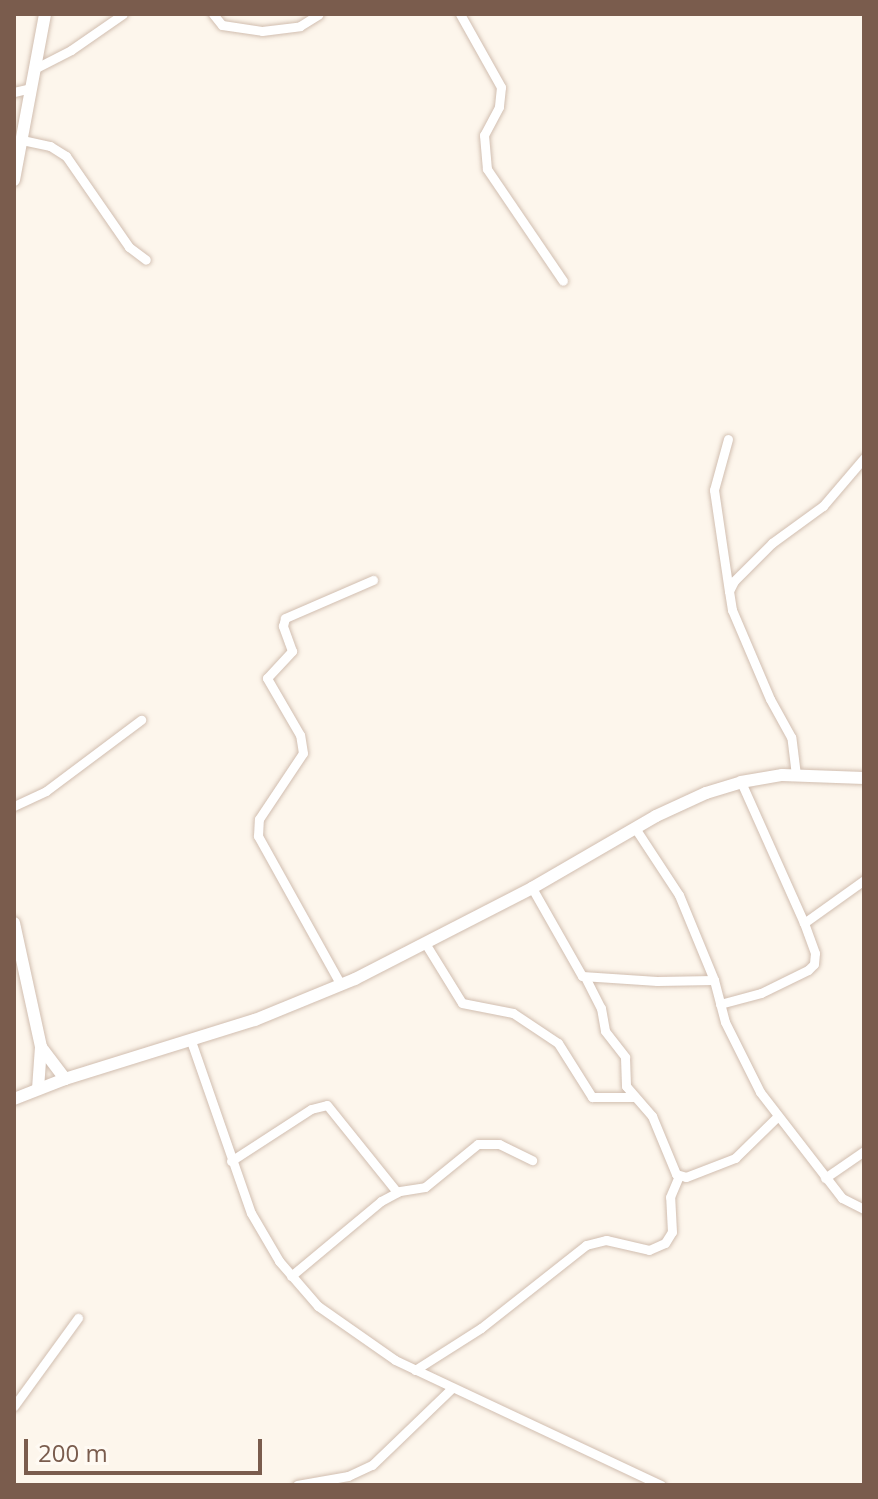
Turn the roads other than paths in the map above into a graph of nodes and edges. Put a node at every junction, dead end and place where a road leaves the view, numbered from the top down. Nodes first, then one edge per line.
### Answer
1 (45, 14) edge
2 (123, 14) edge
3 (213, 14) edge
4 (319, 14) edge
5 (460, 14) edge
6 (36, 68) junction
7 (32, 88) junction
8 (14, 92) edge
9 (22, 140) junction
10 (14, 180) edge
11 (146, 260) dead end
12 (563, 281) dead end
13 (728, 439) dead end
14 (864, 458) edge
15 (373, 580) dead end
16 (729, 591) junction
17 (141, 720) dead end
18 (796, 775) junction
19 (864, 778) edge
20 (741, 782) junction
21 (14, 806) edge
22 (635, 828) junction
23 (864, 880) edge
24 (532, 888) junction
25 (14, 923) edge
26 (804, 923) junction
27 (425, 943) junction
28 (585, 977) junction
29 (714, 980) junction
30 (341, 985) junction
31 (720, 1004) junction
32 (191, 1041) junction
33 (41, 1047) junction
34 (65, 1079) junction
35 (38, 1089) junction
36 (633, 1097) junction
37 (14, 1099) edge
38 (778, 1116) junction
39 (864, 1151) edge
40 (532, 1160) dead end
41 (231, 1161) junction
42 (679, 1176) junction
43 (825, 1178) junction
44 (397, 1192) junction
45 (864, 1209) edge
46 (291, 1276) junction
47 (78, 1318) dead end
48 (415, 1370) junction
49 (452, 1388) junction
50 (14, 1406) edge
51 (297, 1485) edge
52 (661, 1485) edge

1 - 6 street
2 - 6 street
3 - 4 street
5 - 12 street
6 - 7 street
7 - 8 street
7 - 9 street
9 - 10 street
9 - 11 street
13 - 16 street
14 - 16 street
15 - 30 street
16 - 18 street
17 - 21 street
18 - 19 street
18 - 20 street
20 - 22 street
20 - 26 street
22 - 24 street
22 - 29 street
23 - 26 street
24 - 27 street
24 - 28 street
25 - 33 street
26 - 31 street
27 - 30 street
27 - 36 street
28 - 29 street
28 - 36 street
29 - 31 street
30 - 32 street
31 - 38 street
32 - 34 street
32 - 41 street
33 - 34 street
33 - 35 street
34 - 35 street
35 - 37 street
36 - 42 street
38 - 42 street
38 - 43 street
39 - 43 street
40 - 44 street
41 - 44 street
41 - 46 street
42 - 48 street
43 - 45 street
44 - 46 street
46 - 48 street
47 - 50 street
48 - 49 street
49 - 51 street
49 - 52 street

